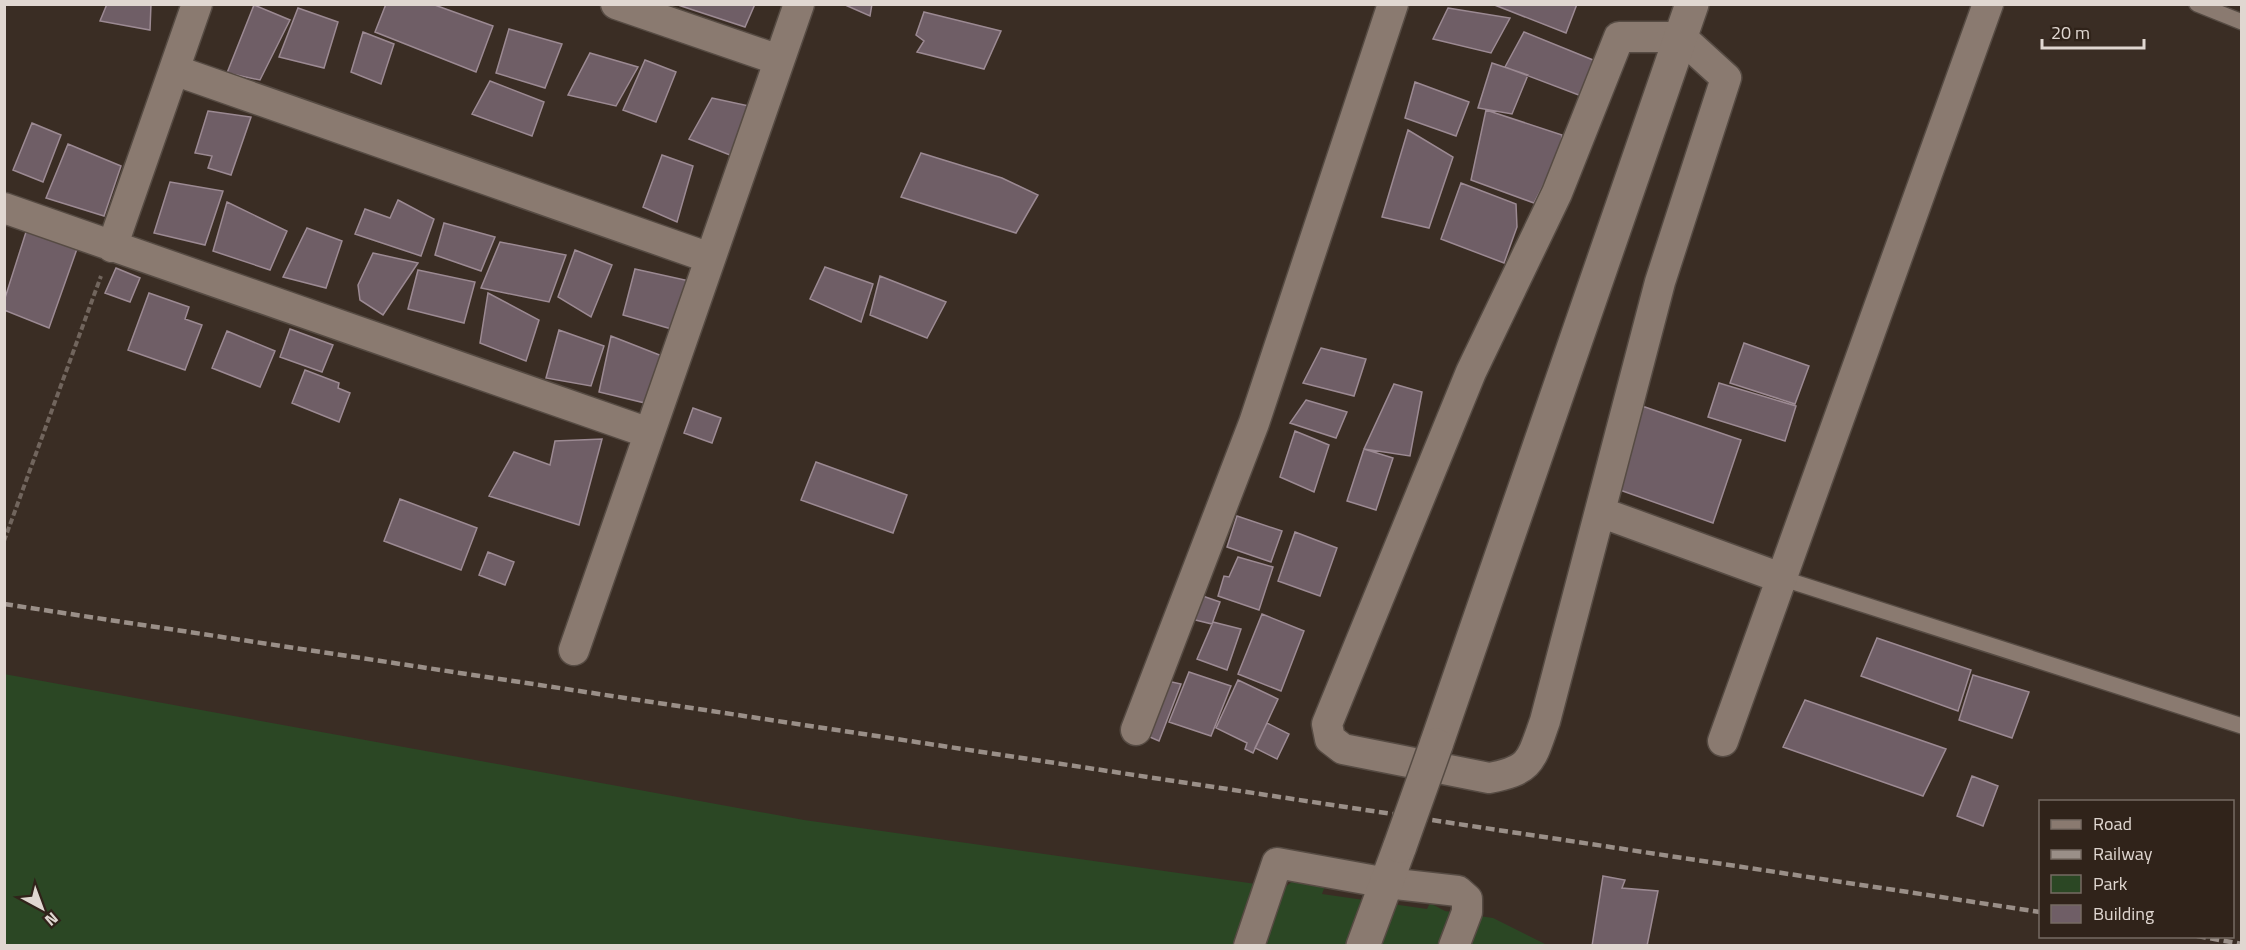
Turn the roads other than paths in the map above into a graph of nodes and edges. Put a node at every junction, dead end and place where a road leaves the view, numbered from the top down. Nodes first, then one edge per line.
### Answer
1 (197, 4) edge
2 (616, 4) edge
3 (799, 4) edge
4 (1393, 4) edge
5 (1692, 4) edge
6 (1988, 4) edge
7 (2198, 4) edge
8 (2241, 22) edge
9 (1681, 37) junction
10 (779, 60) junction
11 (174, 70) junction
12 (4, 208) edge
13 (112, 247) junction
14 (710, 258) junction
15 (649, 433) junction
16 (1600, 512) junction
17 (1781, 578) junction
18 (574, 650) dead end
19 (2241, 726) edge
20 (1136, 730) dead end
21 (1723, 741) dead end
22 (1387, 883) junction
23 (1249, 945) edge
24 (1363, 945) edge
25 (1454, 945) edge

1 - 11 street
2 - 10 street
3 - 10 street
4 - 20 street
5 - 9 street
6 - 17 street
7 - 8 lane
9 - 16 street
9 - 16 street
9 - 22 street, bridge
10 - 14 street
11 - 13 street
11 - 14 street
12 - 13 street
13 - 15 street
14 - 15 street
15 - 18 street
16 - 17 street
17 - 19 lane
17 - 21 street
22 - 23 street
22 - 24 street
22 - 25 street

